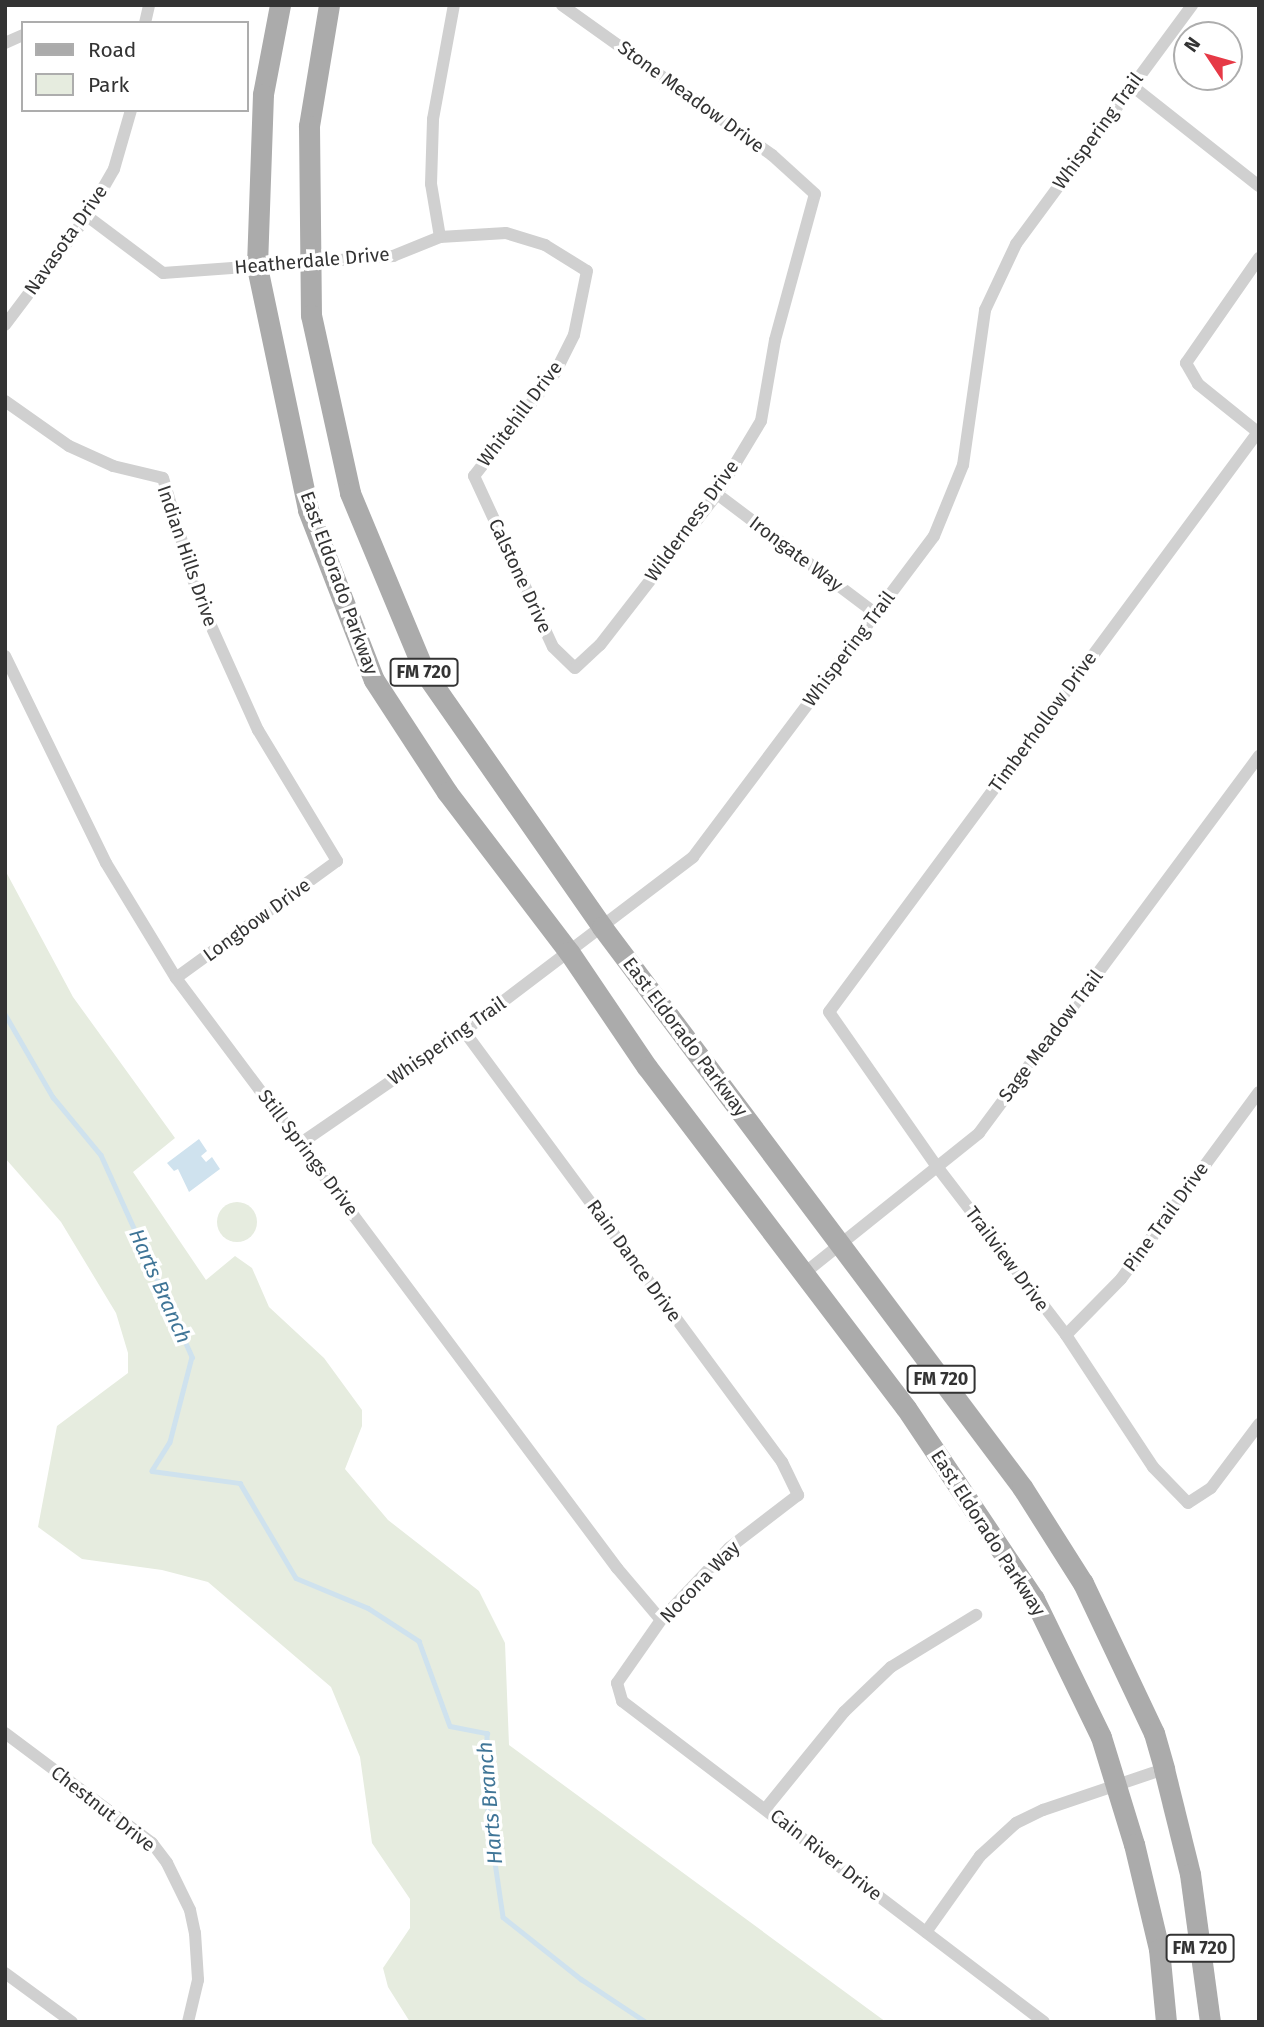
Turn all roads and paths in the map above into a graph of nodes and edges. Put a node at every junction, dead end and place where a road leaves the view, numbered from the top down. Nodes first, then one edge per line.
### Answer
1 (279, 5) edge
2 (329, 5) edge
3 (454, 5) edge
4 (562, 5) edge
5 (1192, 5) edge
6 (1132, 85) junction
7 (130, 112) edge
8 (1259, 186) edge
9 (816, 194) joint
10 (87, 216) junction
11 (440, 237) junction
12 (1259, 258) edge
13 (307, 264) junction
14 (257, 267) junction
15 (587, 271) joint
16 (5, 326) edge
17 (5, 401) edge
18 (1258, 432) edge
19 (474, 477) joint
20 (717, 494) junction
21 (876, 614) junction
22 (5, 656) edge
23 (575, 668) joint
24 (1259, 756) edge
25 (337, 861) joint
26 (602, 928) junction
27 (569, 952) junction
28 (176, 978) junction
29 (829, 1012) joint
30 (464, 1031) junction
31 (1259, 1092) edge
32 (301, 1143) junction
33 (938, 1168) junction
34 (841, 1245) junction
35 (802, 1275) junction
36 (1066, 1335) junction
37 (1259, 1423) edge
38 (799, 1495) joint
39 (976, 1615) dead end
40 (661, 1620) junction
41 (617, 1683) joint
42 (5, 1733) edge
43 (1164, 1769) junction
44 (1116, 1787) junction
45 (766, 1808) junction
46 (926, 1932) junction
47 (5, 1973) edge
48 (72, 2022) edge
49 (188, 2022) edge
50 (1044, 2022) edge
51 (1166, 2022) edge
52 (1210, 2022) edge

1 - 14 main road, East Eldorado Parkway
2 - 13 main road, East Eldorado Parkway / FM 720
3 - 11 street
4 - 9 street, Stone Meadow Drive
5 - 6 street, Whispering Trail
6 - 8 street
6 - 21 street, Whispering Trail
7 - 10 street, Navasota Drive
9 - 20 street, Wilderness Drive
10 - 14 street, Heatherdale Drive
10 - 16 street, Navasota Drive
11 - 13 street, Heatherdale Drive
11 - 15 street, Heatherdale Drive
12 - 18 street
13 - 14 street, Heatherdale Drive
13 - 26 main road, East Eldorado Parkway / FM 720
14 - 27 main road, East Eldorado Parkway
15 - 19 street, Whitehill Drive
17 - 25 street, Indian Hills Drive
18 - 29 street, Timberhollow Drive
19 - 23 street, Calstone Drive
20 - 21 street, Irongate Way
20 - 23 street, Wilderness Drive
21 - 26 street, Whispering Trail
22 - 28 street, Still Springs Drive
24 - 33 street, Sage Meadow Trail
25 - 28 street, Longbow Drive
26 - 27 street, Whispering Trail
26 - 34 main road, East Eldorado Parkway / FM 720
27 - 30 street, Whispering Trail
27 - 35 main road, East Eldorado Parkway
28 - 32 street, Still Springs Drive
29 - 33 street, Trailview Drive
30 - 32 street, Whispering Trail
30 - 38 street, Rain Dance Drive
31 - 36 street, Pine Trail Drive
32 - 40 street, Still Springs Drive
33 - 34 street, Sage Meadow Trail
33 - 36 street, Trailview Drive
34 - 35 street, Sage Meadow Trail
34 - 43 main road, East Eldorado Parkway / FM 720
35 - 44 main road, East Eldorado Parkway
36 - 37 street, Trailview Drive
38 - 40 street, Nocona Way
39 - 45 street
40 - 41 street, Nocona Way
41 - 45 street, Cain River Drive
42 - 49 street, Chestnut Drive
43 - 44 street
43 - 52 main road, East Eldorado Parkway / FM 720
44 - 46 street
44 - 51 main road, East Eldorado Parkway
45 - 46 street, Cain River Drive
46 - 50 street, Cain River Drive
47 - 48 street

